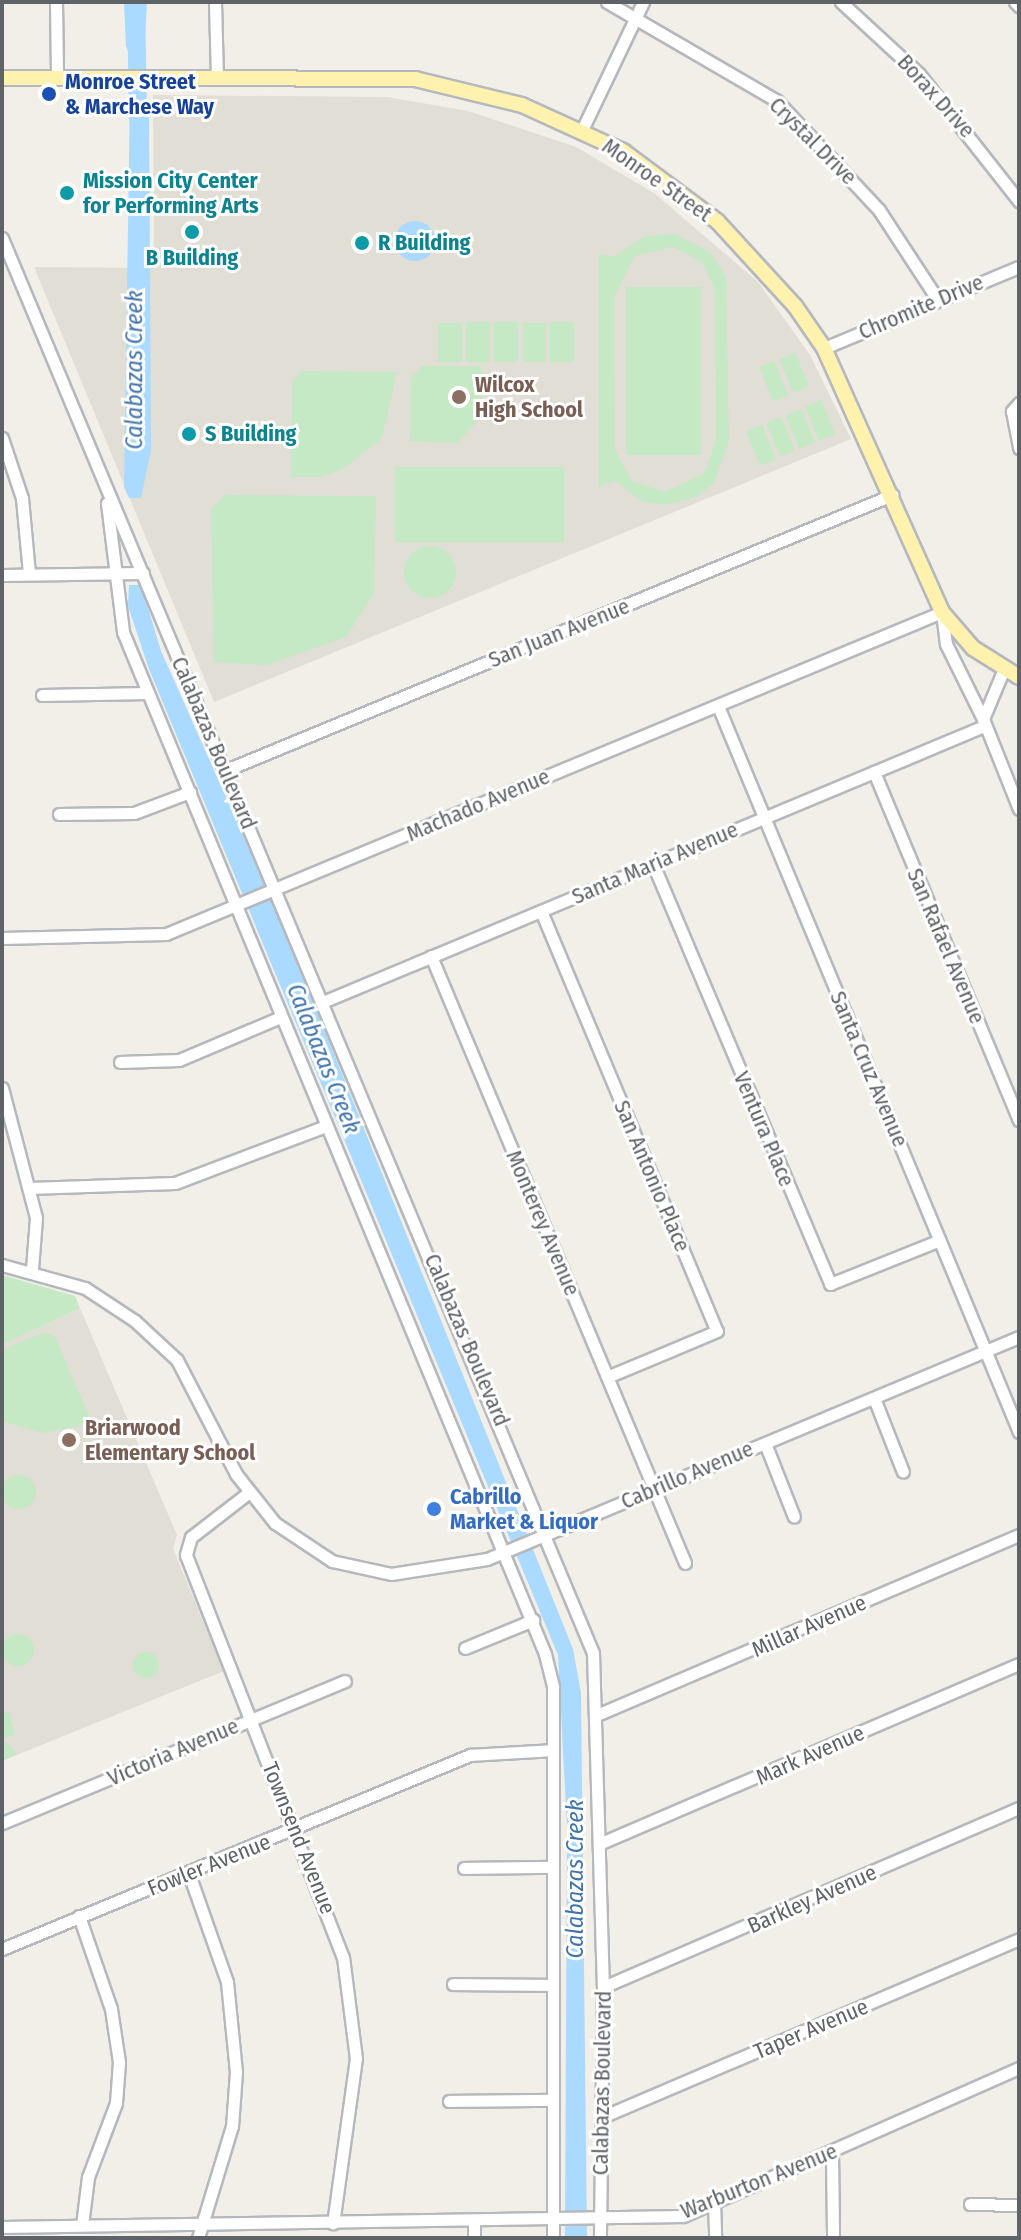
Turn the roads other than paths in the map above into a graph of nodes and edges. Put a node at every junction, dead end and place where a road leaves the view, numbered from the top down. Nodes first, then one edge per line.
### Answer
1 (56, 2) edge
2 (215, 2) edge
3 (607, 2) edge
4 (643, 2) edge
5 (841, 2) edge
6 (637, 14) junction
7 (217, 76) junction
8 (2, 78) edge
9 (57, 78) junction
10 (582, 130) junction
11 (1019, 201) edge
12 (2, 238) edge
13 (1019, 267) edge
14 (938, 300) junction
15 (824, 348) junction
16 (1015, 407) edge
17 (2, 438) edge
18 (1019, 448) edge
19 (105, 491) junction
20 (892, 495) junction
21 (143, 573) junction
22 (29, 574) junction
23 (115, 574) junction
24 (2, 575) edge
25 (942, 612) junction
26 (1003, 671) junction
27 (1019, 677) edge
28 (148, 693) junction
29 (42, 695) dead end
30 (718, 706) junction
31 (984, 722) junction
32 (226, 770) junction
33 (874, 772) junction
34 (190, 792) junction
35 (1019, 809) edge
36 (59, 814) dead end
37 (763, 818) junction
38 (653, 864) junction
39 (271, 891) junction
40 (233, 907) junction
41 (541, 911) junction
42 (2, 938) edge
43 (431, 956) junction
44 (325, 1001) junction
45 (281, 1017) junction
46 (120, 1062) dead end
47 (2, 1088) edge
48 (1019, 1120) edge
49 (326, 1126) junction
50 (29, 1188) junction
51 (940, 1240) junction
52 (2, 1265) edge
53 (32, 1269) junction
54 (1019, 1337) edge
55 (986, 1351) junction
56 (607, 1377) junction
57 (874, 1398) junction
58 (1019, 1432) edge
59 (765, 1443) junction
60 (903, 1472) dead end
61 (655, 1489) junction
62 (248, 1493) junction
63 (794, 1517) dead end
64 (548, 1533) junction
65 (1019, 1535) edge
66 (503, 1551) junction
67 (685, 1563) dead end
68 (533, 1620) junction
69 (465, 1648) dead end
70 (1019, 1664) edge
71 (345, 1681) dead end
72 (599, 1714) junction
73 (251, 1719) junction
74 (553, 1750) junction
75 (1019, 1808) edge
76 (2, 1823) edge
77 (297, 1828) junction
78 (601, 1843) junction
79 (552, 1867) junction
80 (464, 1868) dead end
81 (189, 1874) junction
82 (79, 1916) junction
83 (1019, 1939) edge
84 (2, 1949) edge
85 (453, 1984) dead end
86 (553, 1985) junction
87 (603, 1987) junction
88 (1019, 2068) edge
89 (552, 2100) junction
90 (449, 2101) dead end
91 (602, 2117) junction
92 (832, 2151) junction
93 (714, 2202) junction
94 (970, 2204) dead end
95 (1019, 2205) edge
96 (601, 2219) junction
97 (553, 2220) junction
98 (474, 2221) junction
99 (333, 2223) junction
100 (202, 2224) junction
101 (82, 2225) junction
102 (2, 2227) edge
103 (198, 2238) edge
104 (474, 2238) edge
105 (553, 2238) edge
106 (600, 2238) edge
107 (715, 2238) edge
108 (833, 2238) edge

1 - 9 street
2 - 7 street
3 - 6 street, Crystal Drive
4 - 6 street
5 - 11 street, Borax Drive
6 - 10 street
6 - 14 street, Crystal Drive
7 - 9 main road, Monroe Street
7 - 10 main road, Monroe Street
8 - 9 main road, Monroe Street
10 - 15 main road, Monroe Street
12 - 19 street, Calabazas Boulevard
13 - 14 street, Chromite Drive
14 - 15 street, Chromite Drive
15 - 20 main road, Monroe Street
16 - 18 street
17 - 22 street
19 - 21 street, Calabazas Boulevard
19 - 23 street, Calabazas Boulevard
20 - 25 main road, Monroe Street
20 - 32 street, San Juan Avenue
21 - 23 street
21 - 32 street, Calabazas Boulevard
22 - 23 street
22 - 24 street
23 - 28 street, Calabazas Boulevard
25 - 26 main road, Monroe Street
25 - 30 street, Machado Avenue
25 - 31 street
26 - 27 main road, Monroe Street
26 - 31 street
28 - 29 street
28 - 34 street, Calabazas Boulevard
30 - 37 street, Santa Cruz Avenue
30 - 39 street, Machado Avenue
31 - 33 street, Santa Maria Avenue
31 - 35 street
32 - 39 street, Calabazas Boulevard
33 - 37 street, Santa Maria Avenue
33 - 48 street, San Rafael Avenue
34 - 36 street
34 - 40 street, Calabazas Boulevard
37 - 38 street, Santa Maria Avenue
37 - 51 street, Santa Cruz Avenue
38 - 41 street, Santa Maria Avenue
38 - 51 street, Ventura Place
39 - 40 street, Machado Avenue
39 - 44 street, Calabazas Boulevard
40 - 42 street, Machado Avenue
40 - 45 street, Calabazas Boulevard
41 - 43 street, Santa Maria Avenue
41 - 56 street, San Antonio Place
43 - 44 street, Santa Maria Avenue
43 - 56 street, Monterey Avenue
44 - 64 street, Calabazas Boulevard
45 - 46 street
45 - 49 street, Calabazas Boulevard
47 - 50 street
49 - 50 street
49 - 66 street, Calabazas Boulevard
50 - 53 street
51 - 55 street, Santa Cruz Avenue
52 - 53 street, Cabrillo Avenue
53 - 62 street, Cabrillo Avenue
54 - 55 street, Cabrillo Avenue
55 - 57 street, Cabrillo Avenue
55 - 58 street, Santa Cruz Avenue
56 - 61 street, Monterey Avenue
57 - 59 street, Cabrillo Avenue
57 - 60 street
59 - 61 street, Cabrillo Avenue
59 - 63 street
61 - 64 street, Cabrillo Avenue
61 - 67 street, Monterey Avenue
62 - 66 street, Cabrillo Avenue
62 - 73 street, Townsend Avenue
64 - 66 street, Cabrillo Avenue
64 - 72 street, Calabazas Boulevard
65 - 72 street, Millar Avenue
66 - 68 street, Calabazas Boulevard
68 - 69 street
68 - 74 street, Calabazas Boulevard
70 - 78 street, Mark Avenue
71 - 73 street, Victoria Avenue
72 - 78 street, Calabazas Boulevard
73 - 76 street, Victoria Avenue
73 - 77 street, Townsend Avenue
74 - 77 street, Fowler Avenue
74 - 79 street, Calabazas Boulevard
75 - 87 street, Barkley Avenue
77 - 81 street, Fowler Avenue
77 - 99 street, Townsend Avenue
78 - 87 street, Calabazas Boulevard
79 - 80 street
79 - 86 street, Calabazas Boulevard
81 - 82 street, Fowler Avenue
81 - 100 street
82 - 84 street, Fowler Avenue
82 - 101 street
83 - 91 street, Taper Avenue
85 - 86 street
86 - 89 street, Calabazas Boulevard
87 - 91 street, Calabazas Boulevard
88 - 92 street, Warburton Avenue
89 - 90 street
89 - 97 street, Calabazas Boulevard
91 - 96 street, Calabazas Boulevard
92 - 93 street, Warburton Avenue
92 - 108 street
93 - 96 street, Warburton Avenue
93 - 107 street
94 - 95 street
96 - 97 street, Warburton Avenue
96 - 106 street, Calabazas Boulevard
97 - 98 street, Warburton Avenue
97 - 105 street, Calabazas Boulevard
98 - 99 street, Warburton Avenue
98 - 104 street
99 - 100 street, Warburton Avenue
100 - 101 street, Warburton Avenue
100 - 103 street
101 - 102 street, Warburton Avenue

